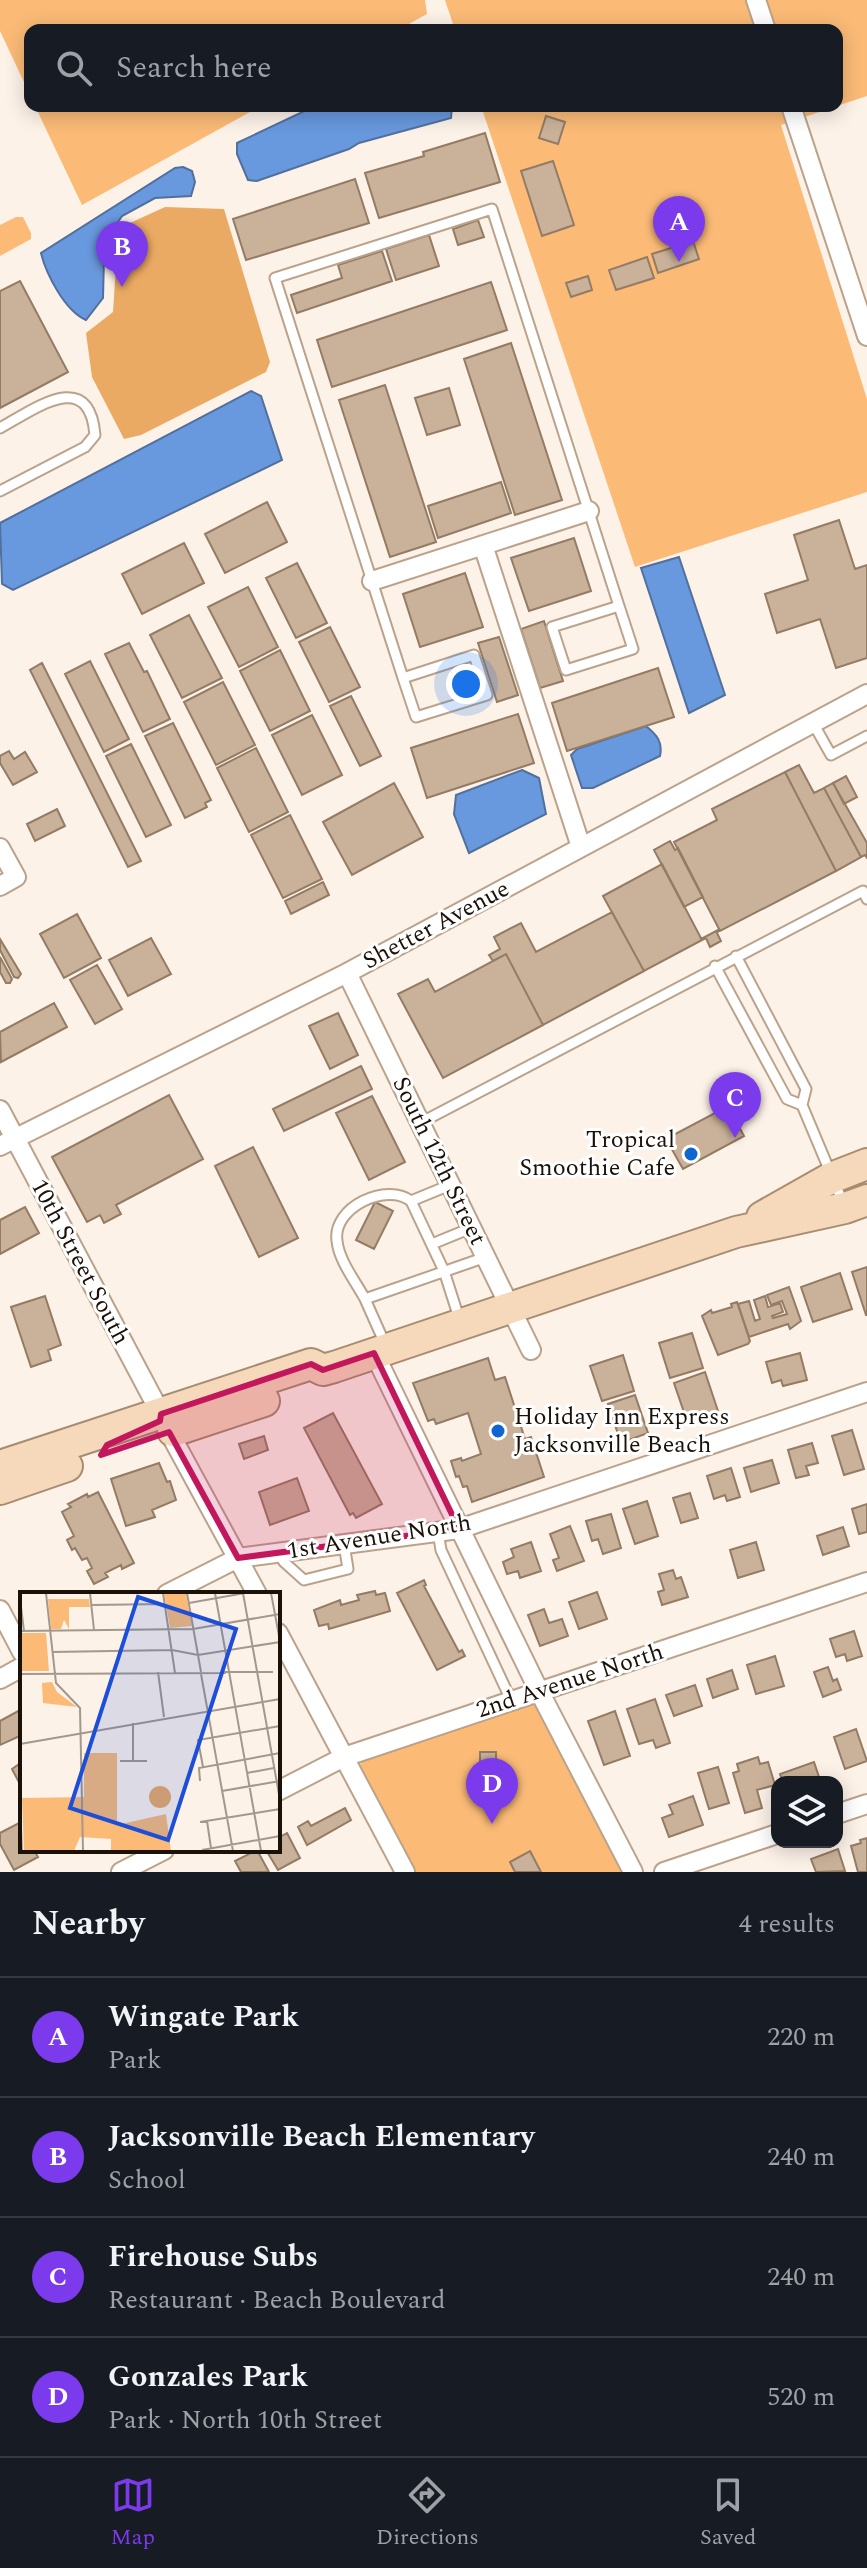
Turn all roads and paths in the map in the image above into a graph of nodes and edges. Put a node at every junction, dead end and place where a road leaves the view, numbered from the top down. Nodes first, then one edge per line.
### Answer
1 (756, 0) edge
2 (764, 24) edge
3 (793, 112) edge
4 (867, 336) edge
5 (0, 428) edge
6 (0, 491) edge
7 (589, 511) junction
8 (483, 545) junction
9 (372, 581) junction
10 (619, 606) junction
11 (403, 678) junction
12 (867, 694) edge
13 (813, 723) junction
14 (867, 736) edge
15 (581, 847) junction
16 (0, 848) edge
17 (8, 881) edge
18 (867, 899) edge
19 (736, 956) junction
20 (715, 966) junction
21 (347, 973) junction
22 (802, 1105) junction
23 (0, 1110) edge
24 (420, 1123) junction
25 (8, 1142) edge
26 (867, 1164) edge
27 (831, 1178) junction
28 (450, 1185) junction
29 (411, 1201) junction
30 (856, 1204) edge
31 (471, 1228) junction
32 (736, 1232) junction
33 (432, 1244) junction
34 (486, 1257) junction
35 (444, 1271) junction
36 (365, 1299) junction
37 (510, 1308) junction
38 (461, 1324) junction
39 (531, 1350) dead end
40 (381, 1351) junction
41 (323, 1370) junction
42 (867, 1392) edge
43 (165, 1423) junction
44 (0, 1466) edge
45 (0, 1489) edge
46 (459, 1529) junction
47 (438, 1532) junction
48 (344, 1544) junction
49 (279, 1553) junction
50 (238, 1558) junction
51 (867, 1582) edge
52 (171, 1592) edge
53 (256, 1592) edge
54 (0, 1610) edge
55 (280, 1637) edge
56 (20, 1648) edge
57 (20, 1668) edge
58 (0, 1679) edge
59 (539, 1691) junction
60 (511, 1700) junction
61 (344, 1757) junction
62 (280, 1790) edge
63 (867, 1804) edge
64 (843, 1812) edge
65 (771, 1836) edge
66 (159, 1852) edge
67 (132, 1864) edge
68 (405, 1872) edge
69 (633, 1872) edge
70 (664, 1872) edge

1 - 2 street
3 - 4 street
5 - 6 lane
7 - 8 street
7 - 9 lane
7 - 10 lane
8 - 9 street
8 - 15 street
9 - 11 lane
10 - 10 lane
11 - 11 lane
12 - 13 street, Shetter Avenue
13 - 14 lane
13 - 15 street, Shetter Avenue
15 - 21 street, Shetter Avenue
16 - 17 street
18 - 19 lane
19 - 20 lane
19 - 22 lane
20 - 22 lane
20 - 24 lane
21 - 24 street, South 12th Street
21 - 25 street, Shetter Avenue
22 - 27 lane
23 - 25 street, 10th Street South
24 - 28 street, South 12th Street
25 - 43 street, 10th Street South
26 - 27 highway
27 - 30 lane
27 - 32 highway
28 - 29 lane
28 - 31 street, South 12th Street
29 - 33 lane
29 - 36 lane
30 - 32 highway
31 - 33 lane
31 - 34 street, South 12th Street
32 - 37 highway
33 - 35 lane
34 - 35 lane
34 - 37 street, South 12th Street
35 - 36 lane
35 - 38 lane
36 - 40 lane
37 - 38 highway
37 - 39 street, South 12th Street
38 - 40 highway
40 - 41 highway
40 - 46 street
41 - 43 highway
41 - 43 highway
42 - 46 street, 1st Avenue North
43 - 44 highway
43 - 45 highway
43 - 50 street, 10th Street South
46 - 47 street, 1st Avenue North
46 - 59 street
47 - 48 street, 1st Avenue North
47 - 60 lane
48 - 49 street, 1st Avenue North
48 - 49 lane
49 - 50 street, 1st Avenue North
50 - 52 street, 1st Avenue North
50 - 53 street, 10th Street South
51 - 59 street, 2nd Avenue North
54 - 56 street
55 - 61 street
57 - 58 street
59 - 60 street, 2nd Avenue North
59 - 69 street
60 - 61 street, 2nd Avenue North
61 - 62 street, 2nd Avenue North
61 - 68 street
63 - 64 street
65 - 70 street
66 - 67 street

